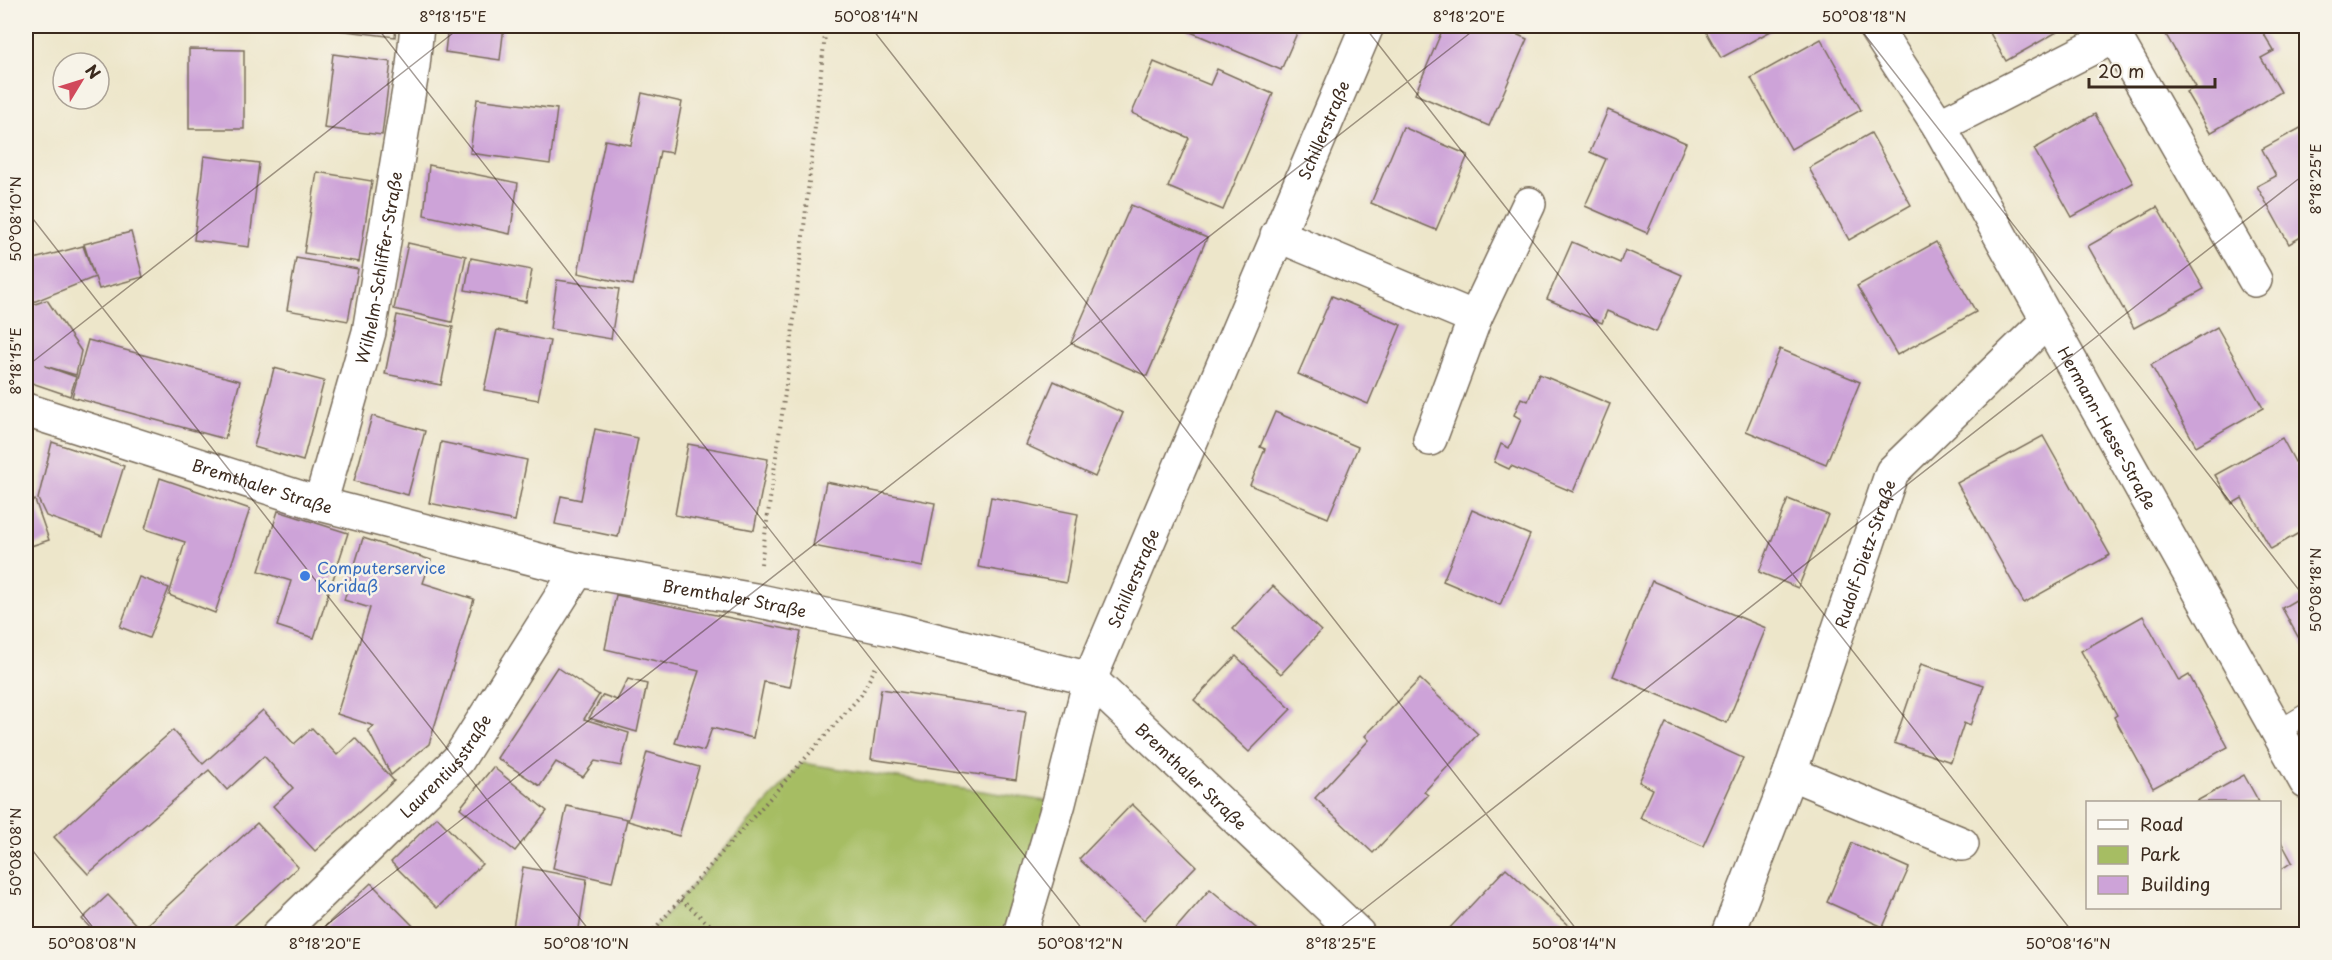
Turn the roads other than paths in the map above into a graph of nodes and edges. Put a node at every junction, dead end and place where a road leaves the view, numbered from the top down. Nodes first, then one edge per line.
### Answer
1 (417, 26) edge
2 (1367, 26) edge
3 (1874, 26) edge
4 (2112, 31) edge
5 (1939, 126) junction
6 (1529, 204) dead end
7 (1277, 235) junction
8 (2255, 280) dead end
9 (1475, 318) junction
10 (2047, 321) junction
11 (26, 410) edge
12 (1430, 439) dead end
13 (320, 504) junction
14 (578, 570) junction
15 (1089, 679) junction
16 (2307, 714) edge
17 (2278, 730) junction
18 (1790, 772) junction
19 (2307, 782) edge
20 (1962, 844) dead end
21 (279, 934) edge
22 (1020, 934) edge
23 (1358, 934) edge
24 (1728, 934) edge

1 - 13 street, Wilhelm-Schliffer-Straße
2 - 7 street, Schillerstraße
3 - 5 street, Hermann-Hesse-Straße
4 - 5 street
4 - 8 street
5 - 10 street, Hermann-Hesse-Straße
6 - 9 street
7 - 9 street
7 - 15 street, Schillerstraße
9 - 12 street
10 - 17 street, Hermann-Hesse-Straße
10 - 18 street, Rudolf-Dietz-Straße
11 - 13 street, Bremthaler Straße
13 - 14 street, Bremthaler Straße
14 - 15 street, Bremthaler Straße
14 - 21 street, Laurentiusstraße
15 - 22 street, Schillerstraße
15 - 23 street, Bremthaler Straße
16 - 17 lane
17 - 19 street, Hermann-Hesse-Straße
18 - 20 street
18 - 24 street, Rudolf-Dietz-Straße

